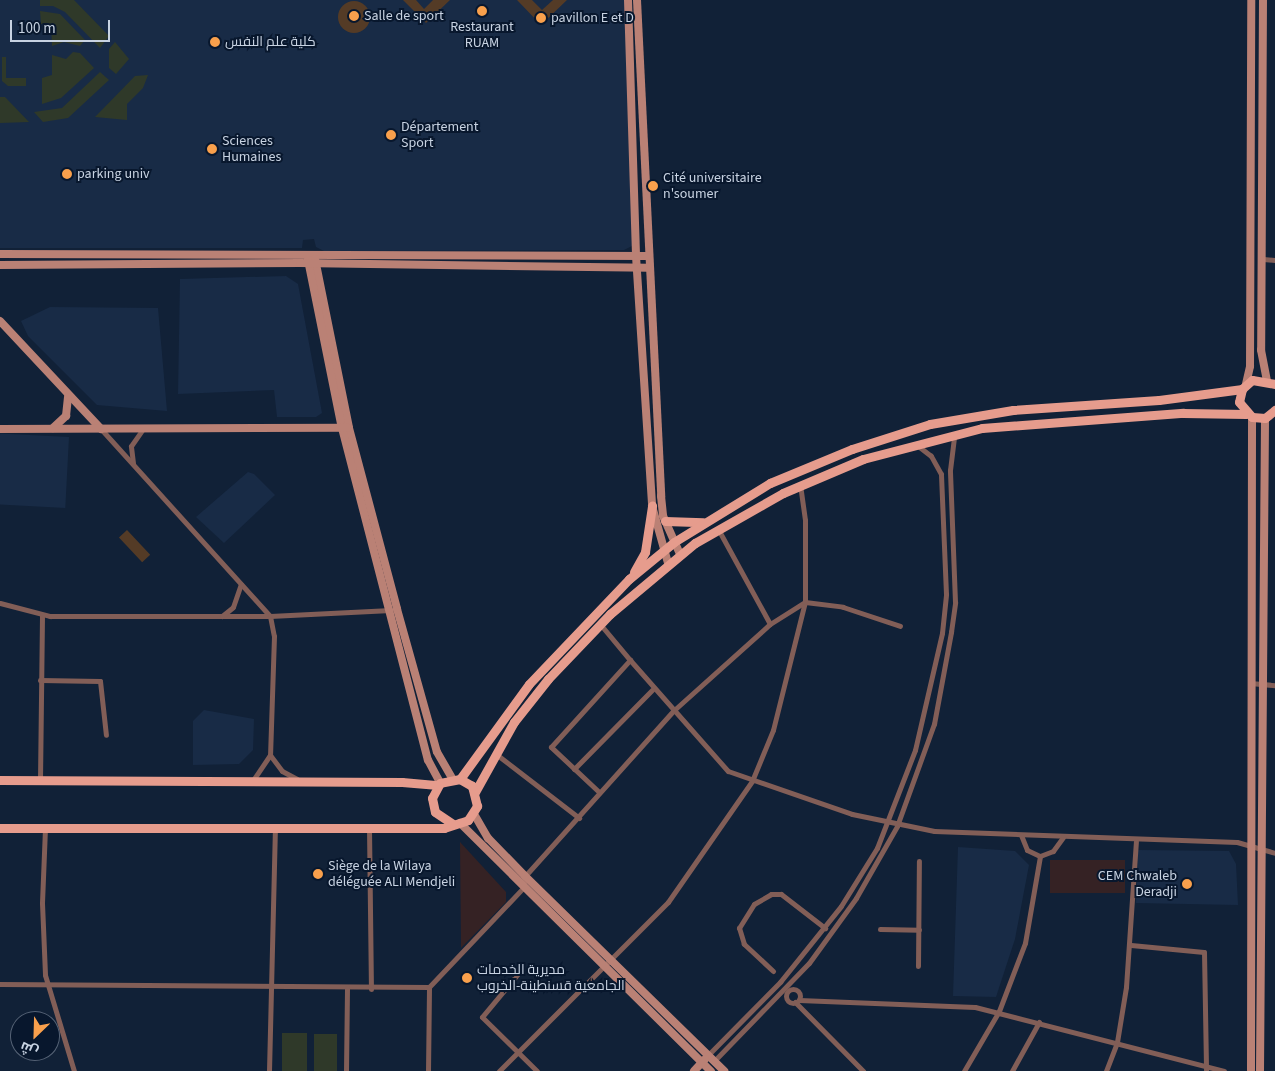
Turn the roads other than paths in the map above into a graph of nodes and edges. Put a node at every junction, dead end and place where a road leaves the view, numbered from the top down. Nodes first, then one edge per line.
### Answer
1 (628, 0) edge
2 (637, 0) edge
3 (1251, 0) edge
4 (1263, 0) edge
5 (0, 254) edge
6 (310, 254) junction
7 (636, 256) junction
8 (647, 256) junction
9 (1263, 259) junction
10 (1275, 260) edge
11 (308, 263) junction
12 (317, 264) junction
13 (0, 265) edge
14 (636, 268) junction
15 (648, 268) junction
16 (0, 321) edge
17 (1272, 383) edge
18 (654, 384) junction
19 (644, 385) junction
20 (1244, 386) junction
21 (68, 397) junction
22 (1272, 415) edge
23 (1249, 416) junction
24 (345, 428) junction
25 (0, 429) edge
26 (51, 429) junction
27 (101, 429) junction
28 (142, 430) junction
29 (954, 434) junction
30 (914, 444) junction
31 (134, 466) junction
32 (800, 484) junction
33 (652, 506) junction
34 (661, 519) junction
35 (703, 522) junction
36 (718, 530) junction
37 (674, 542) junction
38 (664, 550) junction
39 (680, 554) junction
40 (954, 559) junction
41 (946, 560) junction
42 (668, 563) junction
43 (629, 579) junction
44 (241, 584) junction
45 (804, 602) junction
46 (0, 603) edge
47 (393, 610) junction
48 (42, 615) junction
49 (222, 616) junction
50 (270, 616) junction
51 (600, 624) junction
52 (770, 624) junction
53 (900, 626) dead end
54 (630, 660) junction
55 (40, 680) junction
56 (1250, 683) junction
57 (1260, 684) junction
58 (1275, 685) edge
59 (652, 690) junction
60 (673, 712) junction
61 (106, 735) dead end
62 (495, 753) junction
63 (270, 755) junction
64 (574, 769) junction
65 (456, 779) junction
66 (0, 780) edge
67 (40, 780) junction
68 (253, 780) junction
69 (301, 781) junction
70 (752, 781) junction
71 (439, 784) junction
72 (476, 792) junction
73 (599, 792) junction
74 (474, 814) junction
75 (579, 818) junction
76 (456, 823) junction
77 (887, 824) junction
78 (898, 826) junction
79 (0, 828) edge
80 (45, 828) junction
81 (369, 828) junction
82 (275, 829) junction
83 (1021, 835) junction
84 (1063, 836) junction
85 (1136, 841) junction
86 (1250, 844) junction
87 (1260, 846) junction
88 (1275, 853) edge
89 (1040, 856) junction
90 (920, 861) dead end
91 (524, 876) junction
92 (523, 888) junction
93 (825, 928) junction
94 (880, 929) dead end
95 (919, 930) junction
96 (1131, 945) junction
97 (609, 960) junction
98 (602, 966) junction
99 (918, 966) dead end
100 (521, 970) dead end
101 (773, 971) dead end
102 (780, 982) junction
103 (47, 983) junction
104 (0, 984) edge
105 (271, 987) junction
106 (429, 987) junction
107 (346, 988) junction
108 (371, 989) junction
109 (787, 989) junction
110 (797, 1001) junction
111 (998, 1011) junction
112 (1039, 1022) junction
113 (1117, 1042) junction
114 (518, 1052) junction
115 (711, 1058) junction
116 (706, 1068) edge
117 (1206, 1068) edge
118 (74, 1071) edge
119 (269, 1071) edge
120 (346, 1071) edge
121 (428, 1071) edge
122 (499, 1071) edge
123 (537, 1071) edge
124 (694, 1071) edge
125 (724, 1071) edge
126 (863, 1071) edge
127 (964, 1071) edge
128 (1012, 1071) edge
129 (1106, 1071) edge
130 (1224, 1071) edge
131 (1251, 1071) edge
132 (1260, 1071) edge

1 - 7 main road
2 - 8 main road
3 - 20 main road
4 - 9 main road
5 - 6 main road
6 - 7 main road
6 - 11 main road
6 - 12 main road
7 - 8 main road
7 - 14 main road
8 - 15 main road
9 - 10 street
9 - 17 main road
11 - 12 main road
11 - 13 main road
11 - 24 main road
12 - 14 main road
12 - 24 main road
14 - 15 main road
14 - 19 main road
15 - 18 main road
16 - 21 main road
17 - 20 main road
18 - 19 main road
18 - 34 main road
19 - 33 main road
20 - 23 main road
20 - 35 main road
21 - 26 main road
21 - 27 main road
22 - 23 main road
22 - 57 main road
23 - 29 main road
23 - 56 main road
24 - 28 main road
24 - 47 main road
25 - 26 main road
26 - 27 main road
27 - 28 main road
27 - 31 street
28 - 31 street
29 - 30 main road
29 - 40 street
30 - 32 main road
30 - 41 street
31 - 44 street
32 - 36 main road
32 - 45 street
33 - 34 main road
33 - 43 main road
34 - 35 main road
34 - 37 main road
34 - 38 main road
35 - 37 main road
36 - 39 main road
36 - 52 street
37 - 38 main road
37 - 39 main road
38 - 42 main road
38 - 43 main road
39 - 42 main road
40 - 41 street
40 - 78 street
41 - 77 street
42 - 51 main road
43 - 65 main road
44 - 49 street
44 - 50 street
45 - 52 street
45 - 53 street
45 - 70 street
46 - 48 street
47 - 50 street
47 - 65 main road
47 - 71 main road
48 - 49 street
48 - 55 street
49 - 50 street
50 - 63 street
51 - 54 street
51 - 62 main road
52 - 60 street
54 - 59 street
54 - 64 street
55 - 61 street
55 - 67 street
56 - 57 street
56 - 86 main road
57 - 58 street
57 - 87 main road
59 - 60 street
59 - 64 street
60 - 70 street
60 - 73 street
62 - 72 main road
62 - 75 street
63 - 68 street
63 - 69 street
64 - 73 street
65 - 71 main road
65 - 72 main road
66 - 67 main road
67 - 68 main road
68 - 69 main road
69 - 71 main road
70 - 77 street
70 - 97 street
71 - 76 main road
72 - 74 main road
73 - 75 street
74 - 76 main road
74 - 91 main road
75 - 91 street
76 - 81 main road
76 - 92 main road
77 - 78 street
77 - 93 street
78 - 83 street
78 - 109 street
79 - 80 main road
80 - 82 main road
80 - 103 street
81 - 82 main road
81 - 108 street
82 - 105 street
83 - 84 street
83 - 89 street
84 - 85 street
84 - 89 street
85 - 86 street
85 - 96 street
86 - 87 street
86 - 131 main road
87 - 88 street
87 - 132 main road
89 - 111 street
90 - 95 street
91 - 92 street
91 - 97 main road
92 - 98 main road
92 - 106 street
93 - 101 street
93 - 102 street
94 - 95 street
95 - 99 street
96 - 113 street
96 - 117 street
97 - 98 street
97 - 115 main road
98 - 114 street
98 - 116 main road
100 - 114 street
102 - 109 street
102 - 115 street
103 - 104 street
103 - 105 street
103 - 118 street
105 - 107 street
105 - 119 street
106 - 108 street
106 - 121 street
107 - 108 street
107 - 120 street
109 - 110 street
109 - 110 street
109 - 115 street
110 - 111 street
110 - 126 street
111 - 112 street
111 - 127 street
112 - 113 street
112 - 128 street
113 - 117 street
113 - 129 street
114 - 122 street
114 - 123 street
115 - 116 main road
115 - 125 main road
116 - 124 main road
117 - 130 street

